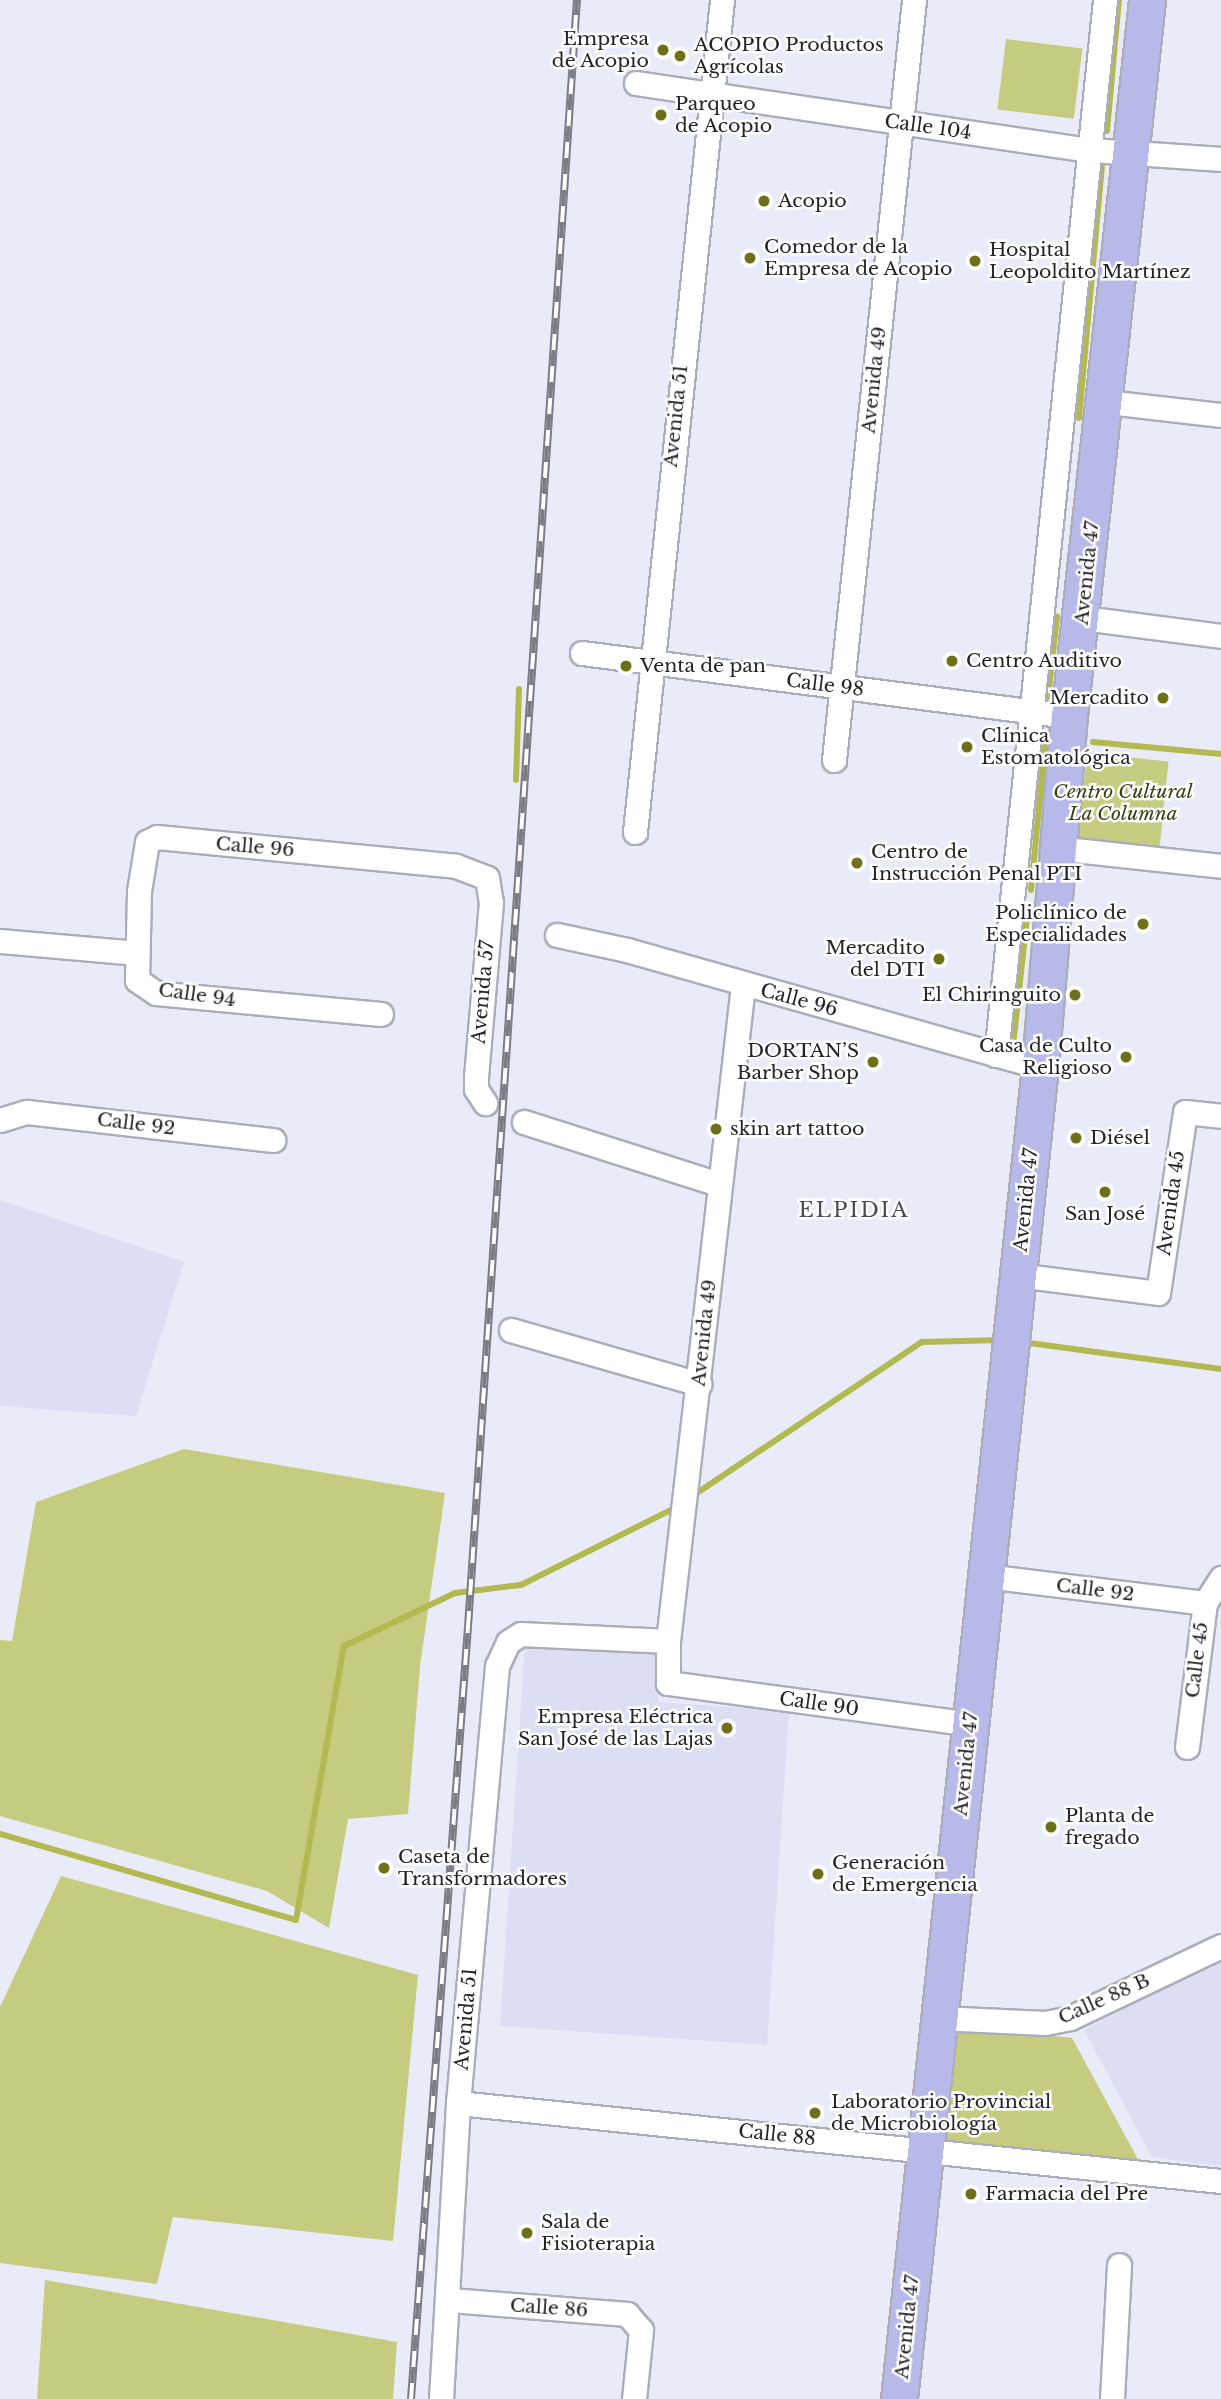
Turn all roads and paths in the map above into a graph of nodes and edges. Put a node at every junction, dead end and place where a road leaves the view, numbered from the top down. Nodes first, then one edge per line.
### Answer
1 (722, 0) edge
2 (914, 0) edge
3 (1105, 0) edge
4 (1147, 0) edge
5 (636, 83) dead end
6 (710, 95) junction
7 (899, 123) junction
8 (1092, 150) junction
9 (1131, 152) junction
10 (1221, 159) edge
11 (1107, 402) junction
12 (1221, 415) edge
13 (1054, 503) junction
14 (1094, 508) junction
15 (1083, 618) junction
16 (1221, 636) edge
17 (582, 653) dead end
18 (651, 662) junction
19 (843, 687) junction
20 (1032, 712) junction
21 (1069, 716) junction
22 (834, 760) dead end
23 (635, 832) dead end
24 (1056, 848) junction
25 (1221, 866) edge
26 (487, 878) joint
27 (557, 935) dead end
28 (0, 941) edge
29 (137, 953) junction
30 (744, 985) junction
31 (381, 1014) dead end
32 (996, 1055) junction
33 (1040, 1067) junction
34 (485, 1104) dead end
35 (1221, 1116) edge
36 (0, 1120) edge
37 (524, 1122) dead end
38 (273, 1140) dead end
39 (719, 1184) junction
40 (1018, 1275) junction
41 (511, 1330) dead end
42 (699, 1384) junction
43 (986, 1576) junction
44 (1221, 1578) edge
45 (1205, 1604) junction
46 (668, 1641) junction
47 (668, 1683) joint
48 (970, 1724) junction
49 (1187, 1747) dead end
50 (1221, 1946) edge
51 (939, 2018) junction
52 (458, 2103) junction
53 (926, 2150) junction
54 (1221, 2182) edge
55 (1119, 2265) dead end
56 (450, 2300) junction
57 (442, 2399) edge
58 (634, 2399) edge
59 (899, 2399) edge
60 (1112, 2399) edge

1 - 6 street, Avenida 51
2 - 7 street, Avenida 49
3 - 8 street, Avenida 47
4 - 9 main road, Avenida 47
5 - 6 street, Calle 104
6 - 7 street, Calle 104
6 - 18 street, Avenida 51
7 - 8 street, Calle 104
7 - 19 street, Avenida 49
8 - 9 street, Calle 104
8 - 13 street, Avenida 47
9 - 10 street, Calle 104
9 - 11 main road, Avenida 47
11 - 12 street
11 - 14 main road, Avenida 47
13 - 14 street
13 - 20 street, Avenida 47
14 - 15 main road, Avenida 47
15 - 16 street
15 - 21 main road, Avenida 47
17 - 18 street, Calle 98
18 - 19 street, Calle 98
18 - 23 street, Avenida 51
19 - 20 street, Calle 98
19 - 22 street, Avenida 49
20 - 21 street, Calle 98
20 - 32 street, Avenida 47
21 - 24 main road, Avenida 47
24 - 25 street
24 - 33 main road, Avenida 47
26 - 29 street, Calle 96
26 - 34 street, Avenida 57
27 - 30 street, Calle 96
28 - 29 street
29 - 31 street, Calle 94
30 - 32 street, Calle 96
30 - 39 street, Avenida 49
32 - 33 street, Calle 96
33 - 40 main road, Avenida 47
35 - 40 street, Avenida 45
36 - 38 street, Calle 92
37 - 39 street
39 - 42 street, Avenida 49
40 - 43 main road, Avenida 47
41 - 42 street
42 - 46 street, Avenida 49
43 - 45 street, Calle 92
43 - 48 main road, Avenida 47
44 - 45 street, Calle 45
45 - 49 street, Calle 45
46 - 47 street, Avenida 49
46 - 52 street, Avenida 51
47 - 48 street, Calle 90
48 - 51 main road, Avenida 47
50 - 51 street, Calle 88 B
51 - 53 main road, Avenida 47
52 - 53 street, Calle 88
52 - 56 street, Avenida 51
53 - 54 street, Calle 88
53 - 59 main road, Avenida 47
55 - 60 street
56 - 57 street, Avenida 51
56 - 58 street, Calle 86

